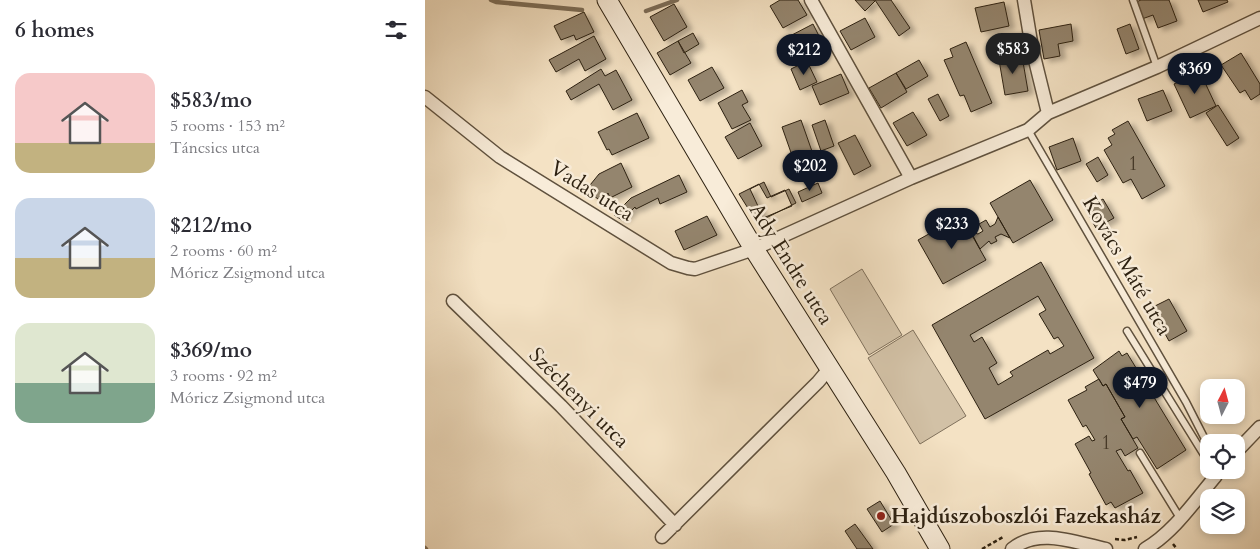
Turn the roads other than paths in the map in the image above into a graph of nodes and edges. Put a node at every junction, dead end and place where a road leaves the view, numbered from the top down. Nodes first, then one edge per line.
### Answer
1 (607, 0) edge
2 (811, 0) edge
3 (1024, 0) edge
4 (1133, 0) edge
5 (1260, 18) edge
6 (1157, 67) junction
7 (425, 97) edge
8 (1048, 113) junction
9 (1028, 130) junction
10 (911, 178) junction
11 (754, 249) junction
12 (453, 301) dead end
13 (1127, 331) dead end
14 (829, 369) junction
15 (1260, 427) edge
16 (1202, 434) edge
17 (1245, 443) edge
18 (1200, 449) edge
19 (1141, 453) dead end
20 (1211, 479) edge
21 (1181, 518) junction
22 (675, 525) junction
23 (662, 537) dead end
24 (1162, 544) edge
25 (940, 549) edge
26 (1012, 549) edge
27 (1106, 549) edge
28 (1145, 549) edge

1 - 11 main road, Ady Endre utca
2 - 10 street
3 - 8 street
4 - 6 lane
5 - 6 street, Vadas utca
6 - 8 street, Vadas utca
7 - 11 street, Vadas utca
8 - 9 street, Vadas utca
9 - 10 street, Vadas utca
9 - 16 lane, Kovács Máté utca
10 - 11 street, Vadas utca
11 - 14 main road, Ady Endre utca
12 - 22 street, Széchenyi utca
13 - 18 lane
14 - 22 street
14 - 25 main road, Ady Endre utca
15 - 17 street
19 - 21 lane
20 - 21 street
21 - 24 street
22 - 23 street
24 - 28 street
26 - 27 street

